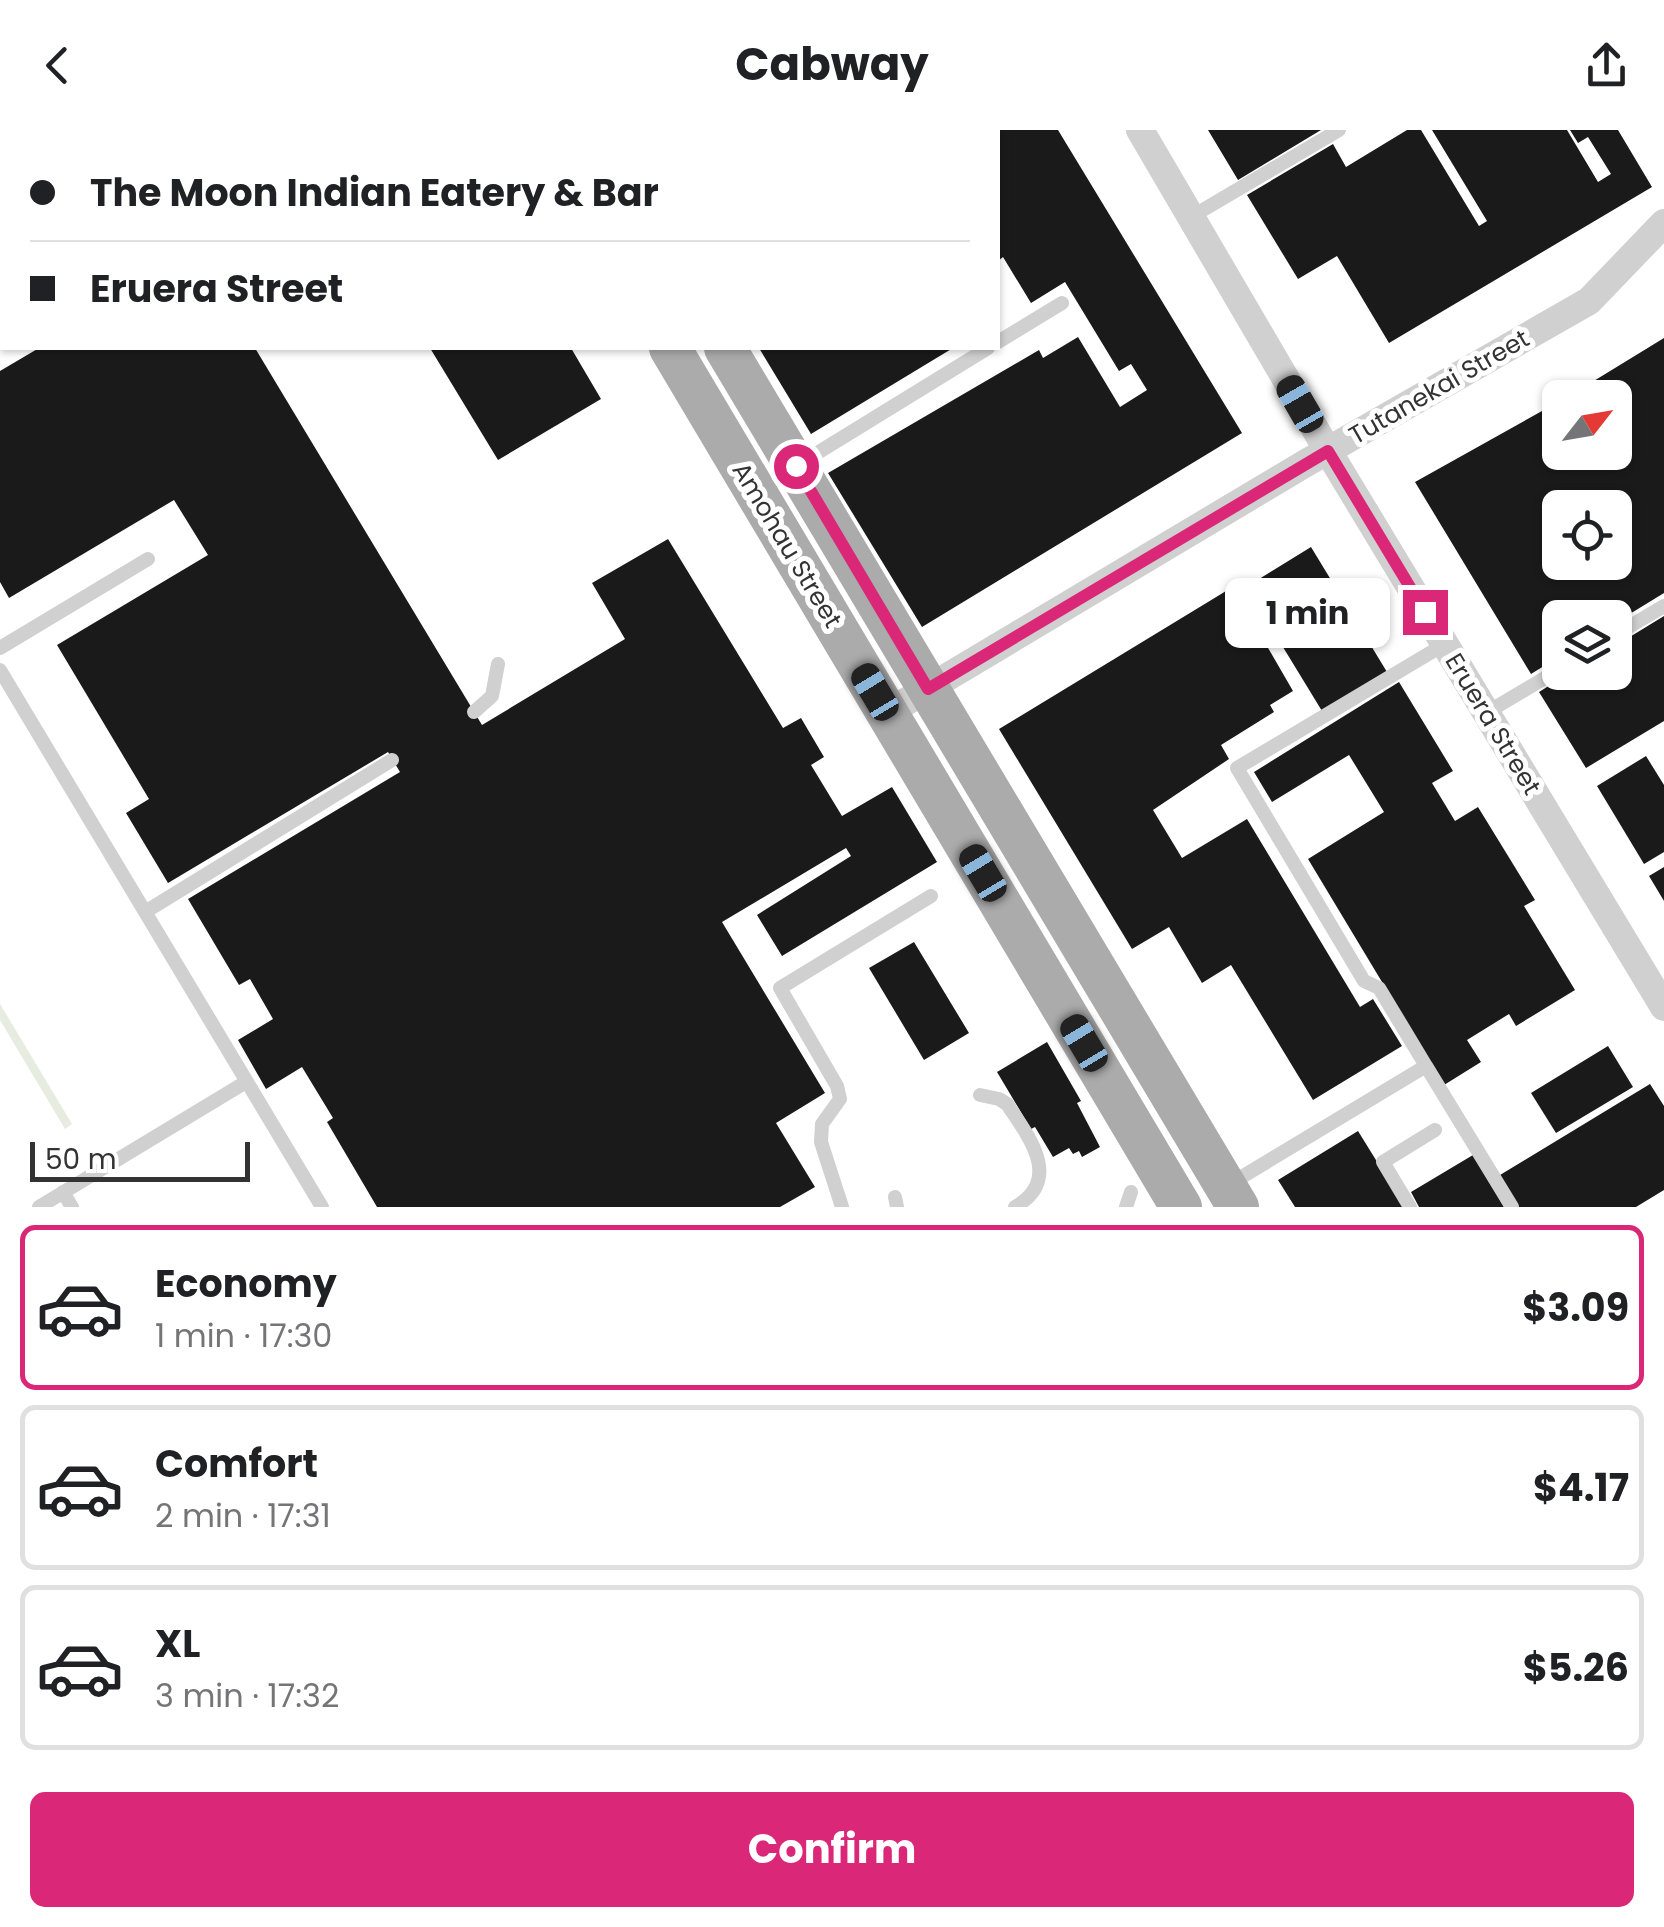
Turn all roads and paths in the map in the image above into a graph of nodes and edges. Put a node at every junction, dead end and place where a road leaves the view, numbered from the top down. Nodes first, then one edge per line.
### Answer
1 (1140, 130) edge
2 (1339, 130) edge
3 (1191, 217) junction
4 (1664, 223) edge
5 (1062, 303) dead end
6 (1000, 341) edge
7 (672, 350) edge
8 (726, 350) edge
9 (985, 350) edge
10 (1328, 451) junction
11 (796, 466) junction
12 (797, 515) junction
13 (148, 559) dead end
14 (1664, 606) edge
15 (1632, 625) edge
16 (1445, 644) junction
17 (0, 648) edge
18 (498, 664) dead end
19 (0, 670) edge
20 (1542, 679) edge
21 (928, 689) junction
22 (474, 712) dead end
23 (888, 713) junction
24 (1486, 713) junction
25 (392, 760) dead end
26 (931, 896) dead end
27 (144, 912) junction
28 (1664, 1007) edge
29 (1426, 1066) junction
30 (246, 1082) junction
31 (980, 1095) dead end
32 (1435, 1130) dead end
33 (63, 1192) junction
34 (1232, 1196) edge
35 (39, 1207) edge
36 (72, 1207) edge
37 (322, 1207) edge
38 (842, 1207) edge
39 (1015, 1207) edge
40 (1181, 1207) edge
41 (1410, 1207) edge
42 (1512, 1207) edge

1 - 3 street, Eruera Street
2 - 3 lane
3 - 10 street, Eruera Street
4 - 10 street, Tutanekai Street
5 - 6 lane
7 - 12 main road, Amohau Street
8 - 11 main road, Amohau Street
9 - 11 lane
10 - 16 street, Eruera Street
10 - 21 street, Tutanekai Street
11 - 12 main road, Amohau Street
12 - 21 main road, Amohau Street
12 - 23 main road, Amohau Street
13 - 17 lane
14 - 15 lane
16 - 24 street, Eruera Street
16 - 29 lane
18 - 22 lane
19 - 27 lane
20 - 24 lane
21 - 23 street, Tutanekai Street
21 - 34 main road, Amohau Street
23 - 40 main road, Amohau Street
24 - 28 street, Eruera Street
25 - 27 lane
26 - 38 lane
27 - 30 lane
29 - 34 lane
29 - 42 lane
30 - 33 lane
30 - 37 lane
31 - 39 lane
32 - 41 lane
33 - 35 lane
33 - 36 lane

